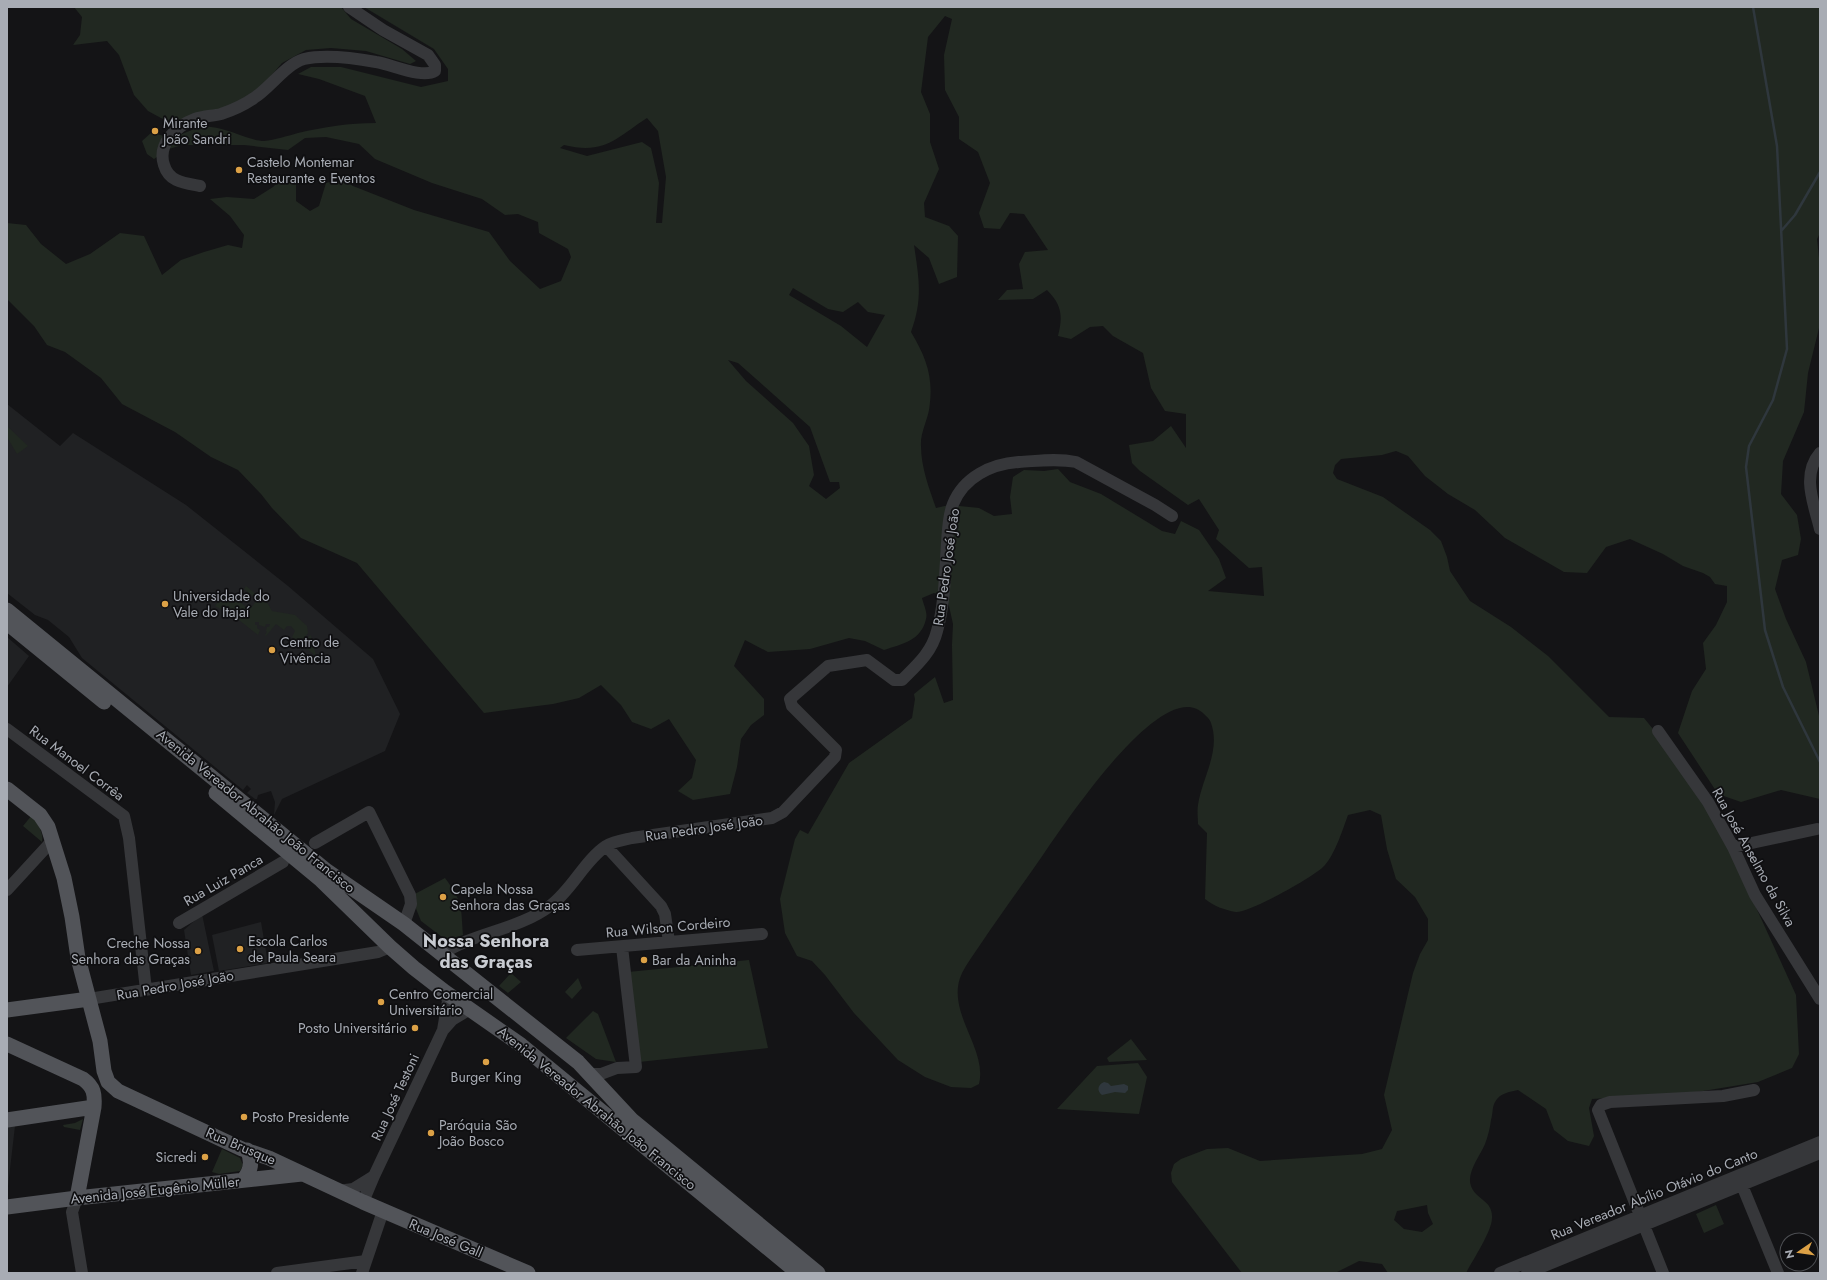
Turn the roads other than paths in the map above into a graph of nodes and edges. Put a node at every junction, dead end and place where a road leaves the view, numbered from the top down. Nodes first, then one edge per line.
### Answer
1 (350, 7) edge
2 (200, 186) dead end
3 (1820, 453) edge
4 (1172, 516) dead end
5 (1820, 529) edge
6 (7, 610) edge
7 (7, 623) edge
8 (7, 729) edge
9 (1658, 731) dead end
10 (7, 789) edge
11 (1817, 829) dead end
12 (52, 841) junction
13 (315, 843) dead end
14 (606, 846) junction
15 (1733, 847) junction
16 (283, 862) dead end
17 (9, 885) edge
18 (179, 924) dead end
19 (404, 924) junction
20 (762, 934) dead end
21 (669, 942) junction
22 (390, 947) junction
23 (622, 947) junction
24 (577, 950) dead end
25 (442, 954) junction
26 (146, 990) junction
27 (445, 992) junction
28 (89, 999) junction
29 (1820, 999) edge
30 (470, 1009) junction
31 (7, 1010) edge
32 (443, 1030) junction
33 (7, 1044) edge
34 (591, 1074) junction
35 (563, 1080) junction
36 (1754, 1090) dead end
37 (94, 1107) junction
38 (7, 1120) edge
39 (1820, 1142) edge
40 (247, 1150) junction
41 (1820, 1153) edge
42 (269, 1158) junction
43 (303, 1174) junction
44 (374, 1176) junction
45 (268, 1177) junction
46 (243, 1180) junction
47 (1740, 1180) junction
48 (338, 1191) junction
49 (76, 1198) junction
50 (364, 1202) junction
51 (7, 1207) edge
52 (383, 1211) junction
53 (1642, 1221) junction
54 (366, 1261) junction
55 (1548, 1264) edge
56 (82, 1273) edge
57 (277, 1273) edge
58 (362, 1273) edge
59 (528, 1273) edge
60 (798, 1273) edge
61 (818, 1273) edge
62 (1500, 1273) edge
63 (1528, 1273) edge
64 (1663, 1273) edge
65 (1778, 1273) edge

1 - 2 street
3 - 5 street
4 - 14 street, Rua Pedro José João
6 - 19 main road, Avenida Vereador Abrahão João Francisco
7 - 22 main road, Avenida Vereador Abrahão João Francisco
8 - 26 street, Rua Manoel Corrêa
9 - 15 street, Rua José Anselmo da Silva
10 - 12 main road
11 - 15 street
12 - 17 street
12 - 28 main road
13 - 19 street
14 - 21 street
14 - 25 street, Rua Pedro José João
15 - 29 street, Rua José Anselmo da Silva
16 - 18 street, Rua Luiz Panca
19 - 22 main road
19 - 25 main road, Avenida Vereador Abrahão João Francisco
20 - 21 street, Rua Wilson Cordeiro
21 - 23 street, Rua Wilson Cordeiro
22 - 26 street, Rua Pedro José João
22 - 27 main road, Avenida Vereador Abrahão João Francisco
23 - 24 street, Rua Wilson Cordeiro
23 - 34 street
25 - 34 main road, Avenida Vereador Abrahão João Francisco
26 - 28 street, Rua Pedro José João
27 - 30 main road, Avenida Vereador Abrahão João Francisco
27 - 32 street, Rua José Testoni
28 - 31 main road, Rua Pedro José João
28 - 40 main road, Rua Brusque
30 - 32 street, Rua José Testoni
30 - 35 main road, Avenida Vereador Abrahão João Francisco
32 - 44 street, Rua José Testoni
33 - 37 main road
34 - 35 main road
34 - 61 main road, Avenida Vereador Abrahão João Francisco
35 - 60 main road, Avenida Vereador Abrahão João Francisco
36 - 53 street
37 - 38 main road
37 - 49 main road
39 - 47 street, Rua Vereador Abílio Otávio do Canto
40 - 42 main road, Rua Brusque
40 - 46 main road
41 - 47 street, Rua Vereador Abílio Otávio do Canto
42 - 43 main road, Rua Brusque
42 - 45 main road
43 - 45 main road, Avenida José Eugênio Müller
43 - 48 main road, Rua Brusque
44 - 48 street
44 - 50 street, Rua José Testoni
45 - 46 main road, Avenida José Eugênio Müller
46 - 49 main road, Avenida José Eugênio Müller
47 - 53 street, Rua Vereador Abílio Otávio do Canto
47 - 65 street
48 - 50 main road, Rua Brusque
49 - 51 main road, Avenida José Eugênio Müller
49 - 56 street
50 - 52 main road, Rua José Gall
52 - 54 street
52 - 59 main road, Rua José Gall
53 - 55 street, Rua Vereador Abílio Otávio do Canto
53 - 64 street
54 - 57 street
54 - 58 street
55 - 62 street, Rua Vereador Abílio Otávio do Canto
55 - 63 street, Rua Vereador Abílio Otávio do Canto

